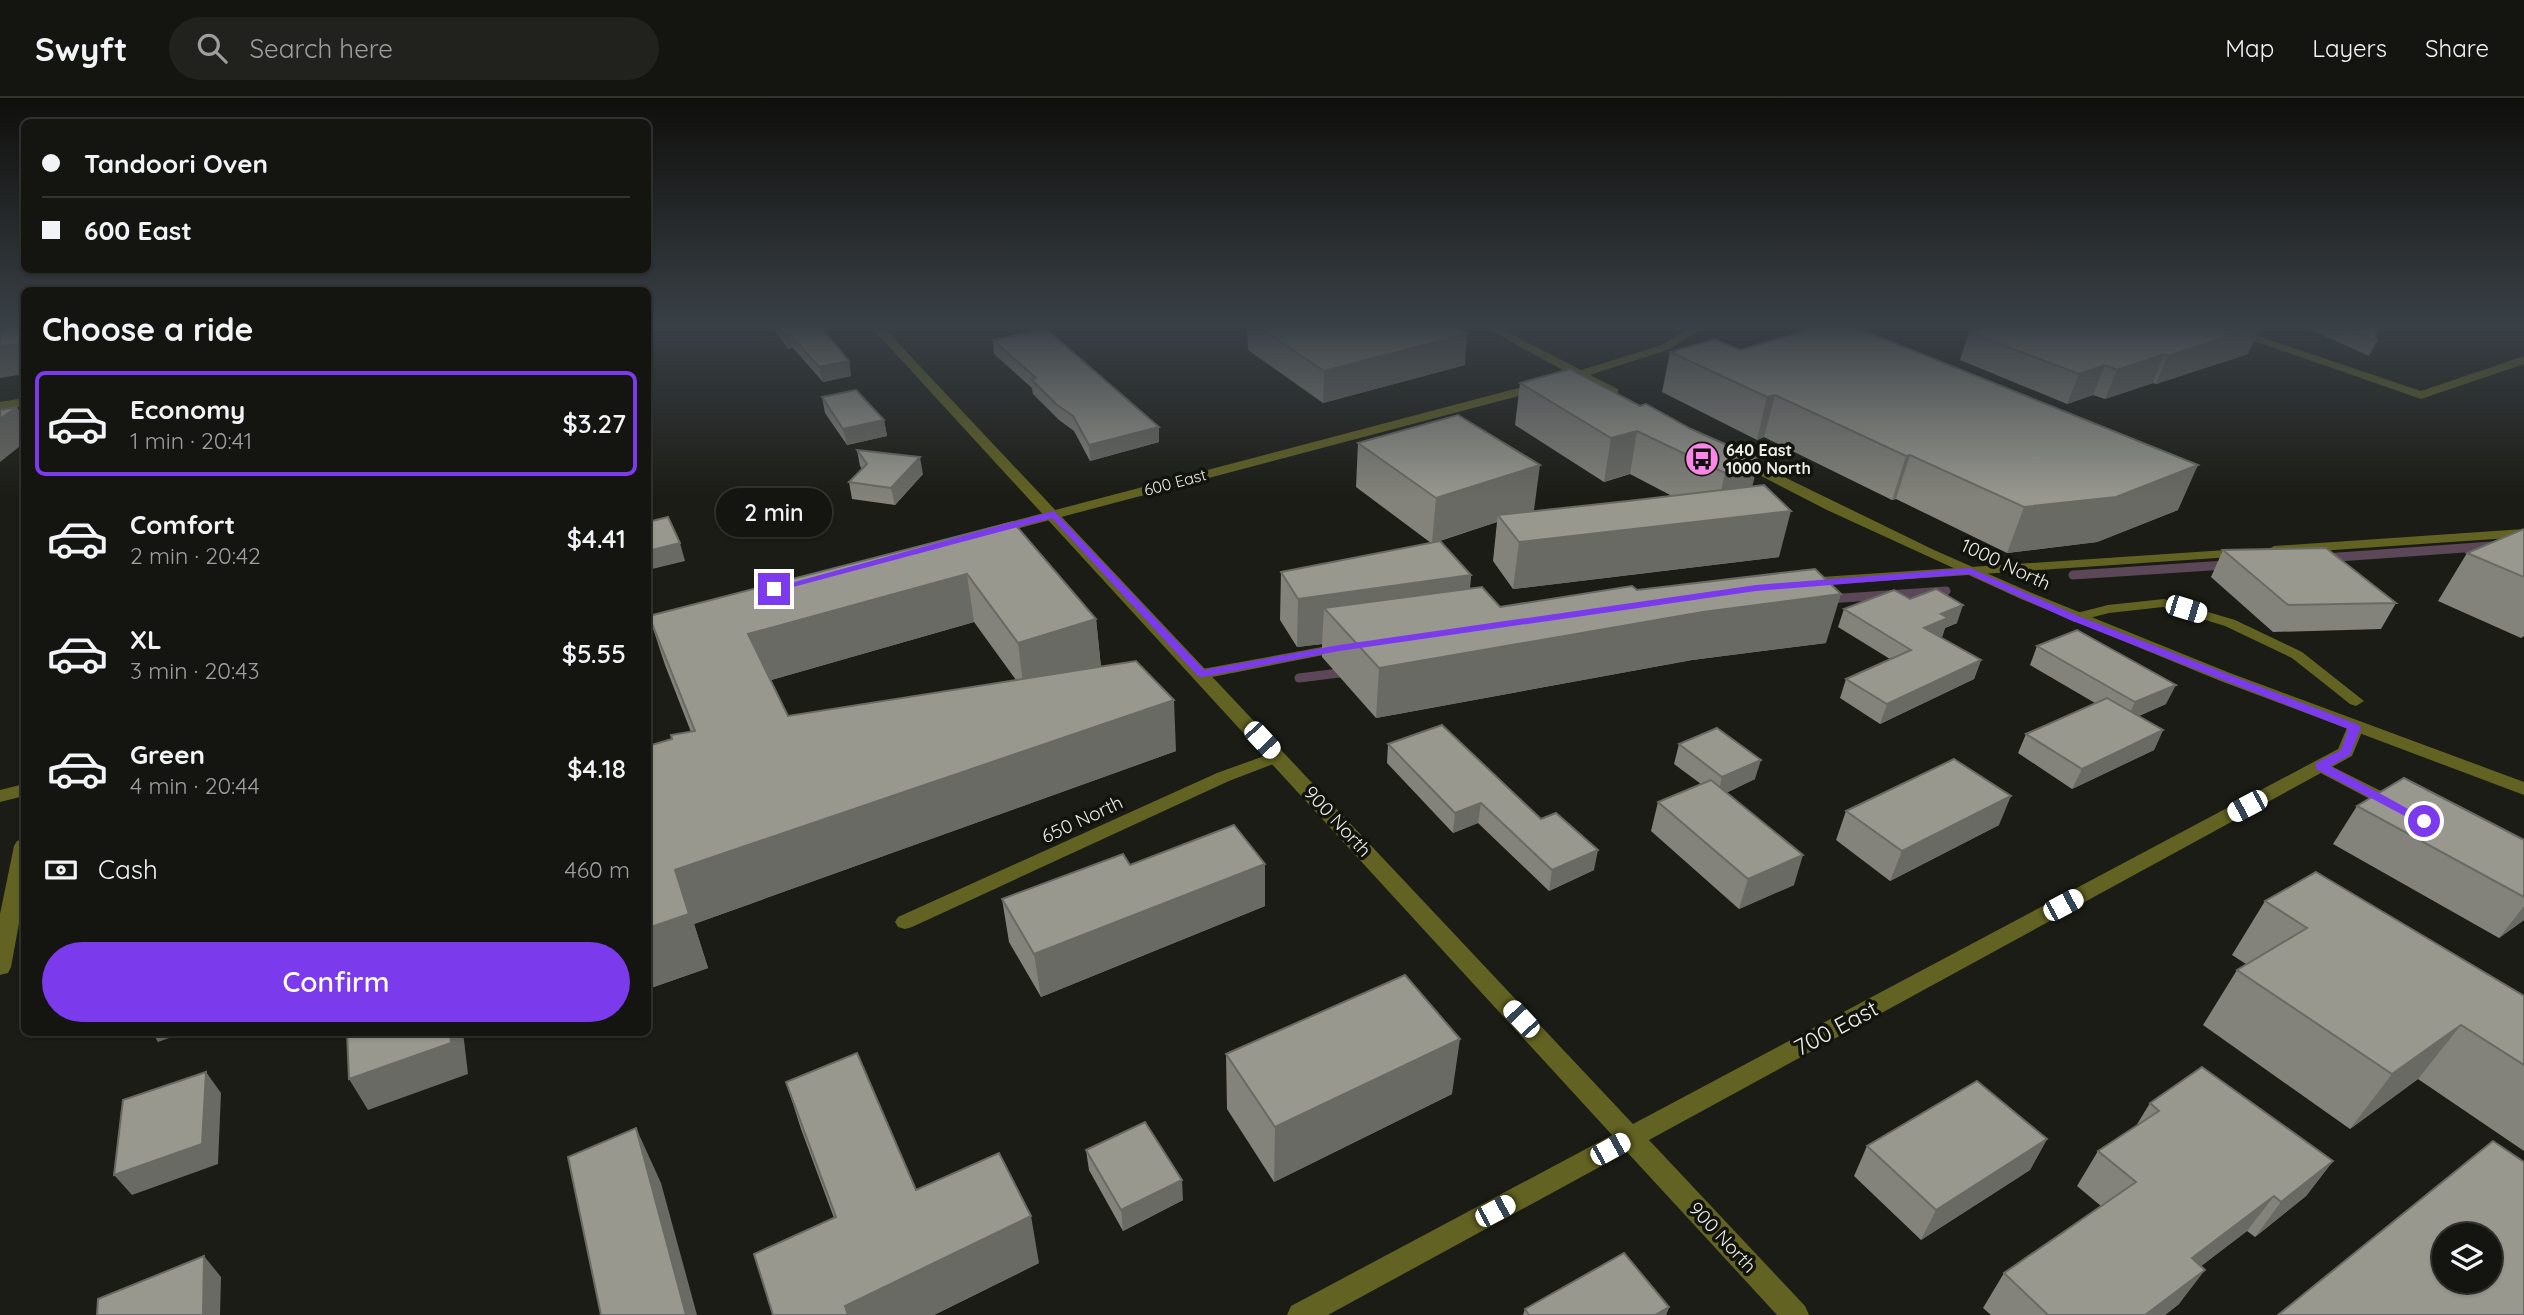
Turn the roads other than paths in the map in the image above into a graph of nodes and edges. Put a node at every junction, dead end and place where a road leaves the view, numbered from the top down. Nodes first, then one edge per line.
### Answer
1 (932, 385) edge
2 (1540, 385) edge
3 (1601, 385) edge
4 (2391, 385) edge
5 (2452, 385) edge
6 (21, 402) edge
7 (1633, 402) edge
8 (0, 406) edge
9 (1728, 453) edge
10 (1054, 514) junction
11 (2524, 533) edge
12 (975, 535) edge
13 (1970, 571) junction
14 (1796, 583) edge
15 (2074, 618) junction
16 (1354, 646) edge
17 (1202, 674) junction
18 (2356, 701) dead end
19 (2355, 727) junction
20 (1278, 756) junction
21 (2321, 766) junction
22 (2524, 789) edge
23 (21, 791) edge
24 (0, 796) edge
25 (2413, 815) edge
26 (21, 861) edge
27 (905, 922) dead end
28 (0, 967) edge
29 (1631, 1138) junction
30 (1301, 1315) edge
31 (1795, 1315) edge

1 - 10 street, 900 North
2 - 10 street, 600 East
3 - 7 street
4 - 5 street
6 - 8 street
9 - 13 street, 1000 North
10 - 12 street, 600 East
10 - 17 street, 900 North
11 - 13 lane
13 - 14 lane
13 - 15 street, 1000 North
15 - 18 lane
15 - 19 street, 1000 North
16 - 17 lane
17 - 20 street, 900 North
19 - 21 street, 700 East
19 - 22 street, 1000 North
20 - 27 lane, 650 North
20 - 29 street, 900 North
21 - 25 lane
21 - 29 street, 700 East
23 - 24 street
26 - 28 street
29 - 30 street, 700 East
29 - 31 street, 900 North

